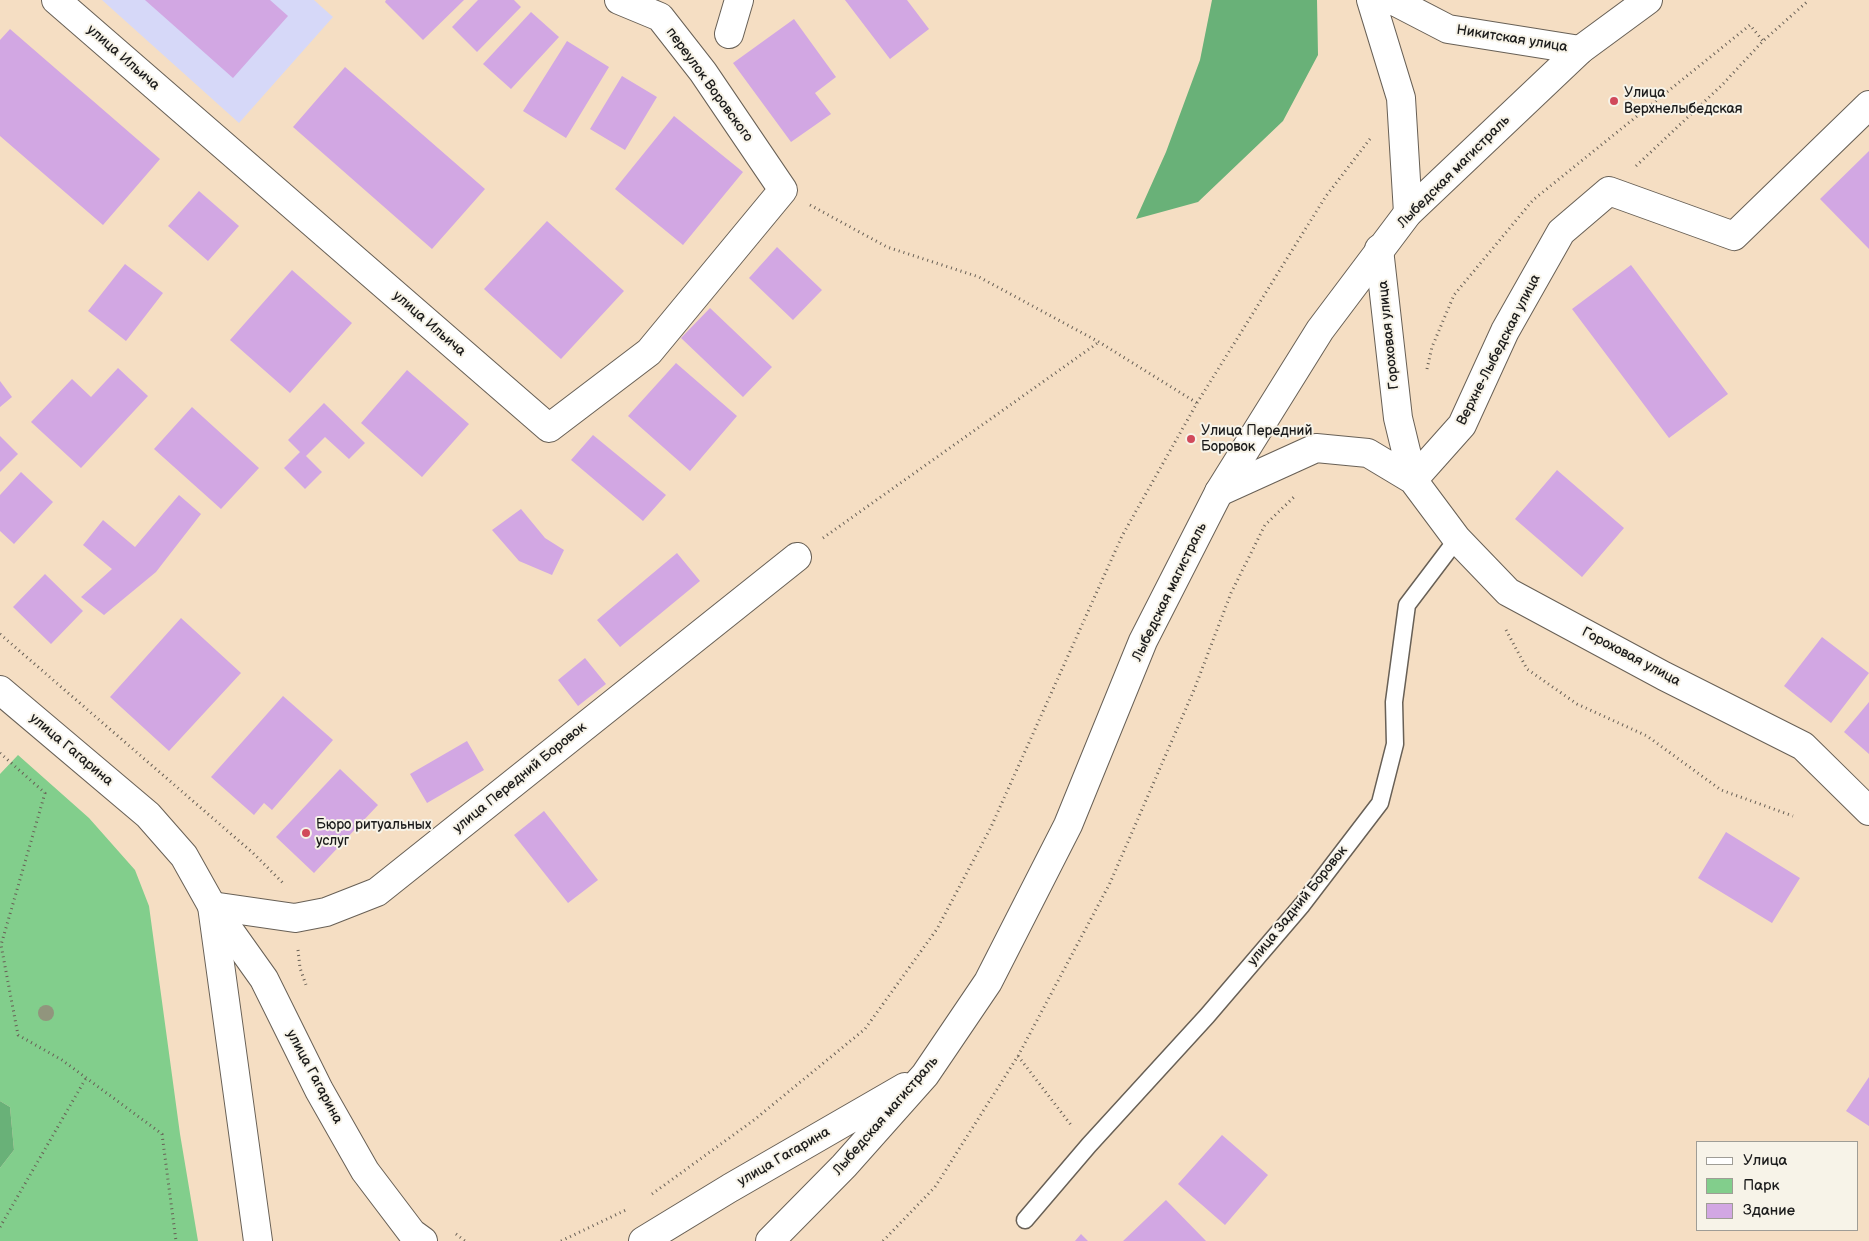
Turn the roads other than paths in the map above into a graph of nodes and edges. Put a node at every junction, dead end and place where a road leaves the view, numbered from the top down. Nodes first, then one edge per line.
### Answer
1 (56, 0) edge
2 (619, 0) edge
3 (739, 0) edge
4 (1371, 0) edge
5 (1392, 0) edge
6 (1648, 0) edge
7 (729, 34) dead end
8 (1580, 50) junction
9 (1869, 106) edge
10 (783, 190) joint
11 (1408, 213) junction
12 (1379, 249) junction
13 (1413, 480) junction
14 (1219, 492) junction
15 (1457, 539) junction
16 (797, 557) road end
17 (0, 690) edge
18 (1869, 810) edge
19 (212, 906) junction
20 (925, 1075) junction
21 (1025, 1220) dead end
22 (258, 1241) edge
23 (423, 1241) edge
24 (643, 1241) edge
25 (770, 1241) edge

1 - 10 street, улица Ильича
2 - 10 street, переулок Воровского
3 - 7 street
4 - 11 street
5 - 8 street, Никитская улица
6 - 8 street, Лыбедская магистраль
8 - 11 street, Лыбедская магистраль
9 - 13 street, Верхне-Лыбедская улица
11 - 12 street, Лыбедская магистраль
12 - 13 street, Гороховая улица
12 - 14 street, Лыбедская магистраль
13 - 14 street, Гороховая улица
13 - 15 street, Гороховая улица
14 - 20 street, Лыбедская магистраль
15 - 18 street, Гороховая улица
15 - 21 lane, улица Задний Боровок
16 - 19 street, улица Передний Боровок
17 - 19 street, улица Гагарина
19 - 22 street, улица Гагарина
19 - 23 street, улица Гагарина
20 - 24 street, улица Гагарина
20 - 25 street, Лыбедская магистраль

